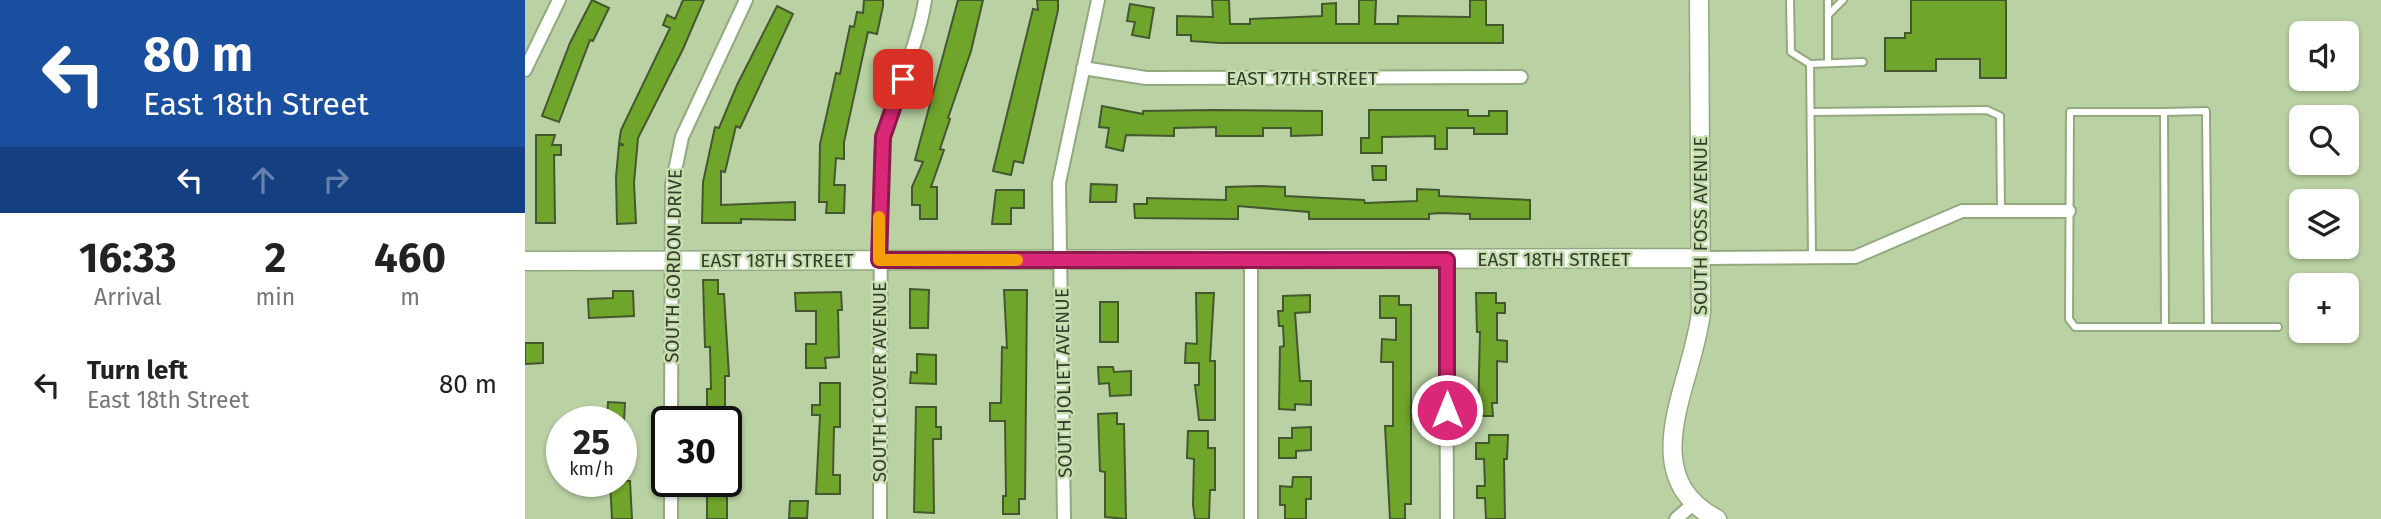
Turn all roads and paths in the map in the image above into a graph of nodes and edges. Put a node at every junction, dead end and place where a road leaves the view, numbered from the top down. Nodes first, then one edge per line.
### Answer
1 (559, 0) edge
2 (746, 0) edge
3 (925, 0) edge
4 (1098, 0) edge
5 (1699, 0) edge
6 (1790, 0) edge
7 (1828, 0) edge
8 (1843, 0) edge
9 (1828, 15) junction
10 (1828, 62) junction
11 (1863, 62) dead end
12 (1810, 64) junction
13 (1083, 68) junction
14 (525, 70) edge
15 (1521, 77) dead end
16 (1811, 112) junction
17 (2164, 112) junction
18 (2001, 210) junction
19 (2069, 211) junction
20 (1702, 258) junction
21 (1812, 258) junction
22 (670, 260) junction
23 (879, 260) junction
24 (1061, 260) junction
25 (1251, 260) junction
26 (1447, 260) junction
27 (525, 261) edge
28 (2165, 327) junction
29 (2208, 327) junction
30 (2278, 327) dead end
31 (671, 406) edge
32 (671, 497) edge
33 (1693, 505) junction
34 (671, 519) edge
35 (880, 519) edge
36 (1064, 519) edge
37 (1251, 519) edge
38 (1447, 519) edge
39 (1676, 519) edge
40 (1717, 519) edge

1 - 14 street
2 - 22 street, SOUTH GORDON DRIVE
3 - 23 street, SOUTH CLOVER AVENUE
4 - 13 street, SOUTH JOLIET AVENUE
5 - 20 street, SOUTH FOSS AVENUE
6 - 12 lane
7 - 9 lane
8 - 9 lane
9 - 10 lane
10 - 11 lane
10 - 12 lane
12 - 16 lane
13 - 15 street, EAST 17TH STREET
13 - 24 street, SOUTH JOLIET AVENUE
16 - 18 lane
16 - 21 lane
17 - 19 lane
17 - 28 lane
17 - 29 lane
18 - 19 street
18 - 21 street
19 - 28 lane
20 - 21 street
20 - 26 street, EAST 18TH STREET
20 - 33 street, SOUTH FOSS AVENUE
22 - 23 street, EAST 18TH STREET
22 - 27 street, EAST 18TH STREET
22 - 31 street, SOUTH GORDON DRIVE
23 - 24 street, EAST 18TH STREET
23 - 35 street, SOUTH CLOVER AVENUE
24 - 25 street, EAST 18TH STREET
24 - 36 street, SOUTH JOLIET AVENUE
25 - 26 street, EAST 18TH STREET
25 - 37 street
26 - 38 street
28 - 29 lane
29 - 30 lane
32 - 34 street
33 - 39 street
33 - 40 street

